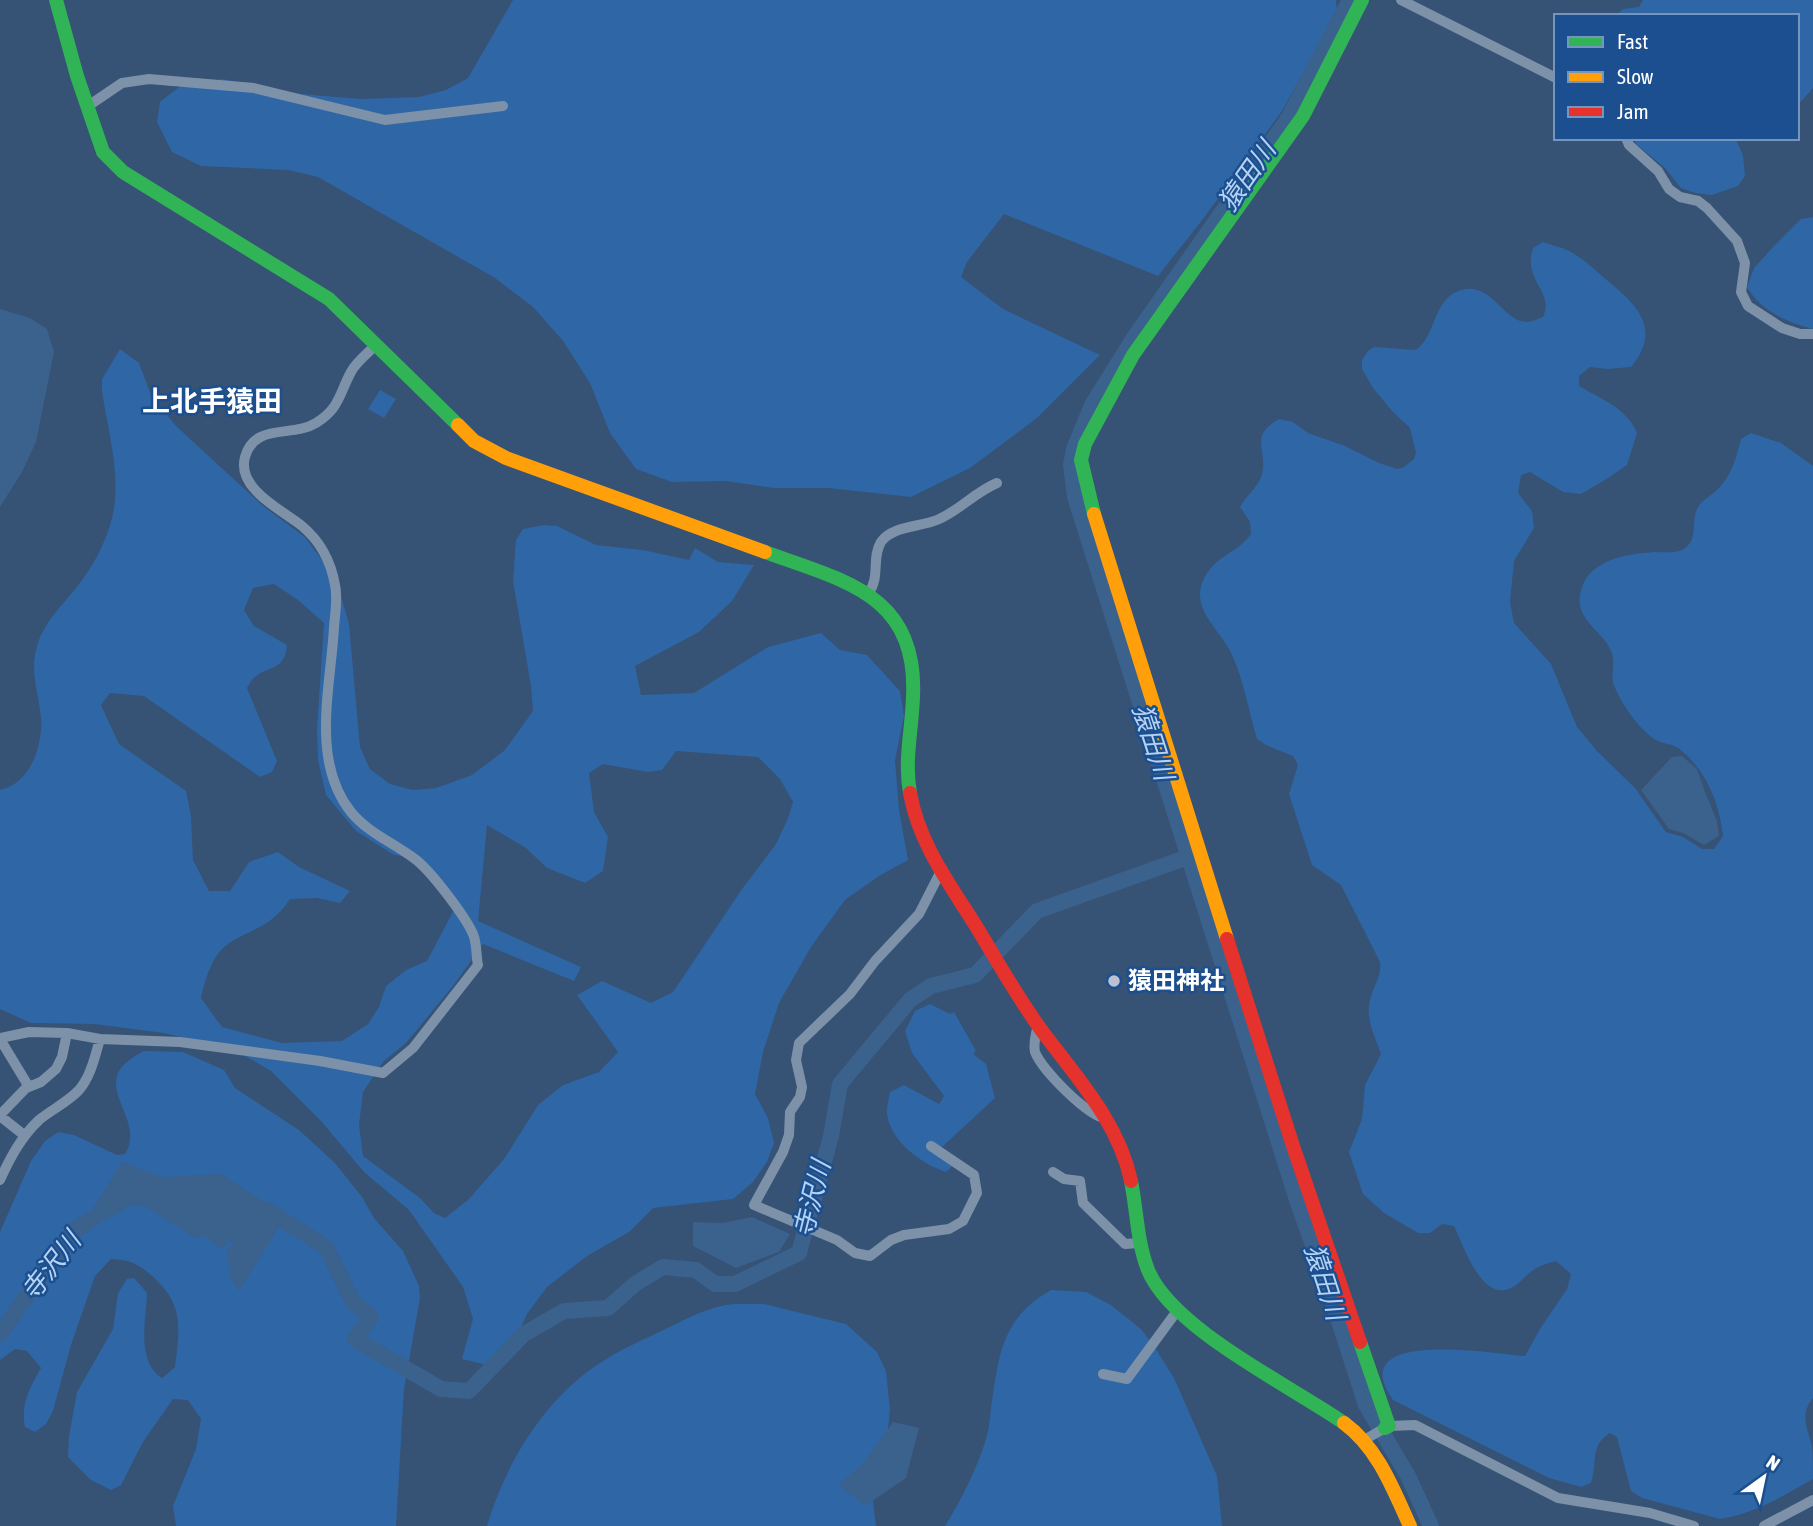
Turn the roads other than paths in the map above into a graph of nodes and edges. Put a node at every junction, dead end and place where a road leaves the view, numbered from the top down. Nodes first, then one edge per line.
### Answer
1 (56, 0) edge
2 (1362, 0) edge
3 (1401, 0) edge
4 (1554, 77) edge
5 (88, 106) junction
6 (503, 106) dead end
7 (1627, 140) edge
8 (1813, 334) edge
9 (376, 345) junction
10 (998, 483) dead end
11 (867, 594) junction
12 (942, 869) junction
13 (1038, 1024) junction
14 (67, 1033) junction
15 (0, 1038) edge
16 (100, 1039) junction
17 (29, 1087) junction
18 (0, 1115) edge
19 (1107, 1119) junction
20 (24, 1136) junction
21 (931, 1146) dead end
22 (1053, 1172) dead end
23 (0, 1180) edge
24 (1139, 1243) junction
25 (1177, 1311) junction
26 (1103, 1374) dead end
27 (1378, 1432) junction
28 (1813, 1500) edge
29 (1410, 1526) edge
30 (1694, 1526) edge
31 (1764, 1526) edge

1 - 5 street
2 - 27 street
3 - 4 street
5 - 6 street
5 - 9 street
7 - 8 street
9 - 11 street
9 - 16 street
10 - 11 street
11 - 12 street
12 - 13 street
12 - 21 street
13 - 19 street
13 - 19 street
14 - 15 street
14 - 16 street
14 - 17 street
15 - 17 street
16 - 20 street
17 - 18 street
18 - 20 street
19 - 24 street
20 - 23 street
22 - 24 street
24 - 25 street
25 - 26 street
25 - 27 street
27 - 29 street
27 - 30 street
28 - 31 street

